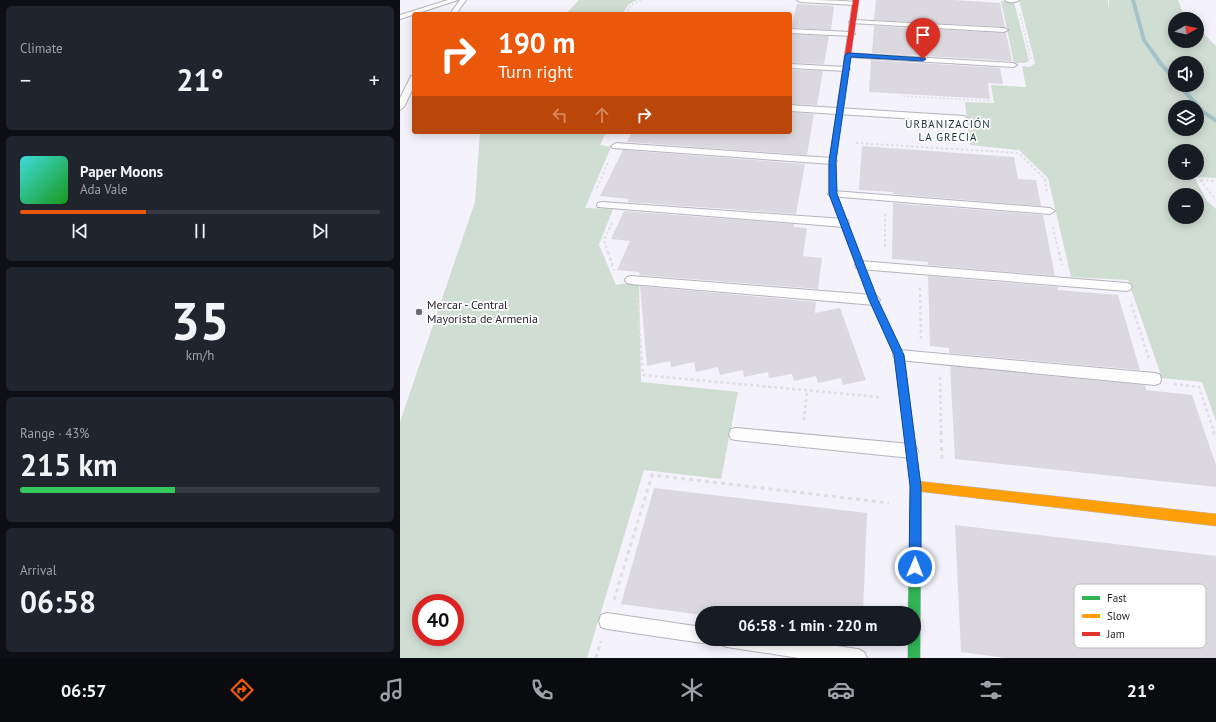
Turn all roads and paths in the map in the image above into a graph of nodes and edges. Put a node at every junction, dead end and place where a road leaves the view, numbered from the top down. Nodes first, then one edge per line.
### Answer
1 (455, 0) edge
2 (463, 0) edge
3 (641, 0) edge
4 (800, 0) edge
5 (1008, 0) edge
6 (1016, 0) edge
7 (855, 1) edge
8 (416, 12) edge
9 (454, 12) edge
10 (626, 12) edge
11 (412, 13) edge
12 (400, 17) edge
13 (853, 22) junction
14 (1004, 30) dead end
15 (792, 31) edge
16 (851, 34) junction
17 (848, 55) junction
18 (1013, 65) joint
19 (792, 66) edge
20 (846, 69) junction
21 (412, 81) edge
22 (403, 92) edge
23 (897, 96) dead end
24 (991, 102) dead end
25 (400, 107) edge
26 (792, 108) edge
27 (840, 112) junction
28 (964, 119) dead end
29 (836, 141) junction
30 (616, 146) joint
31 (1018, 153) dead end
32 (832, 161) junction
33 (1216, 181) edge
34 (833, 194) junction
35 (885, 198) junction
36 (1216, 200) edge
37 (602, 205) joint
38 (620, 206) junction
39 (1050, 211) dead end
40 (844, 223) junction
41 (860, 265) junction
42 (886, 267) junction
43 (920, 270) junction
44 (635, 280) junction
45 (1126, 287) dead end
46 (874, 300) junction
47 (899, 355) junction
48 (921, 357) junction
49 (939, 359) junction
50 (1155, 379) dead end
51 (807, 391) junction
52 (882, 397) dead end
53 (736, 434) dead end
54 (802, 440) junction
55 (911, 451) junction
56 (916, 486) junction
57 (943, 489) junction
58 (916, 506) junction
59 (1216, 520) edge
60 (607, 621) junction
61 (695, 634) edge
62 (775, 646) edge
63 (596, 658) edge
64 (858, 658) edge
65 (914, 658) edge

1 - 8 lane
2 - 9 lane
3 - 10 path
4 - 7 lane
5 - 6 lane
6 - 18 path
7 - 13 street
11 - 12 lane
13 - 14 lane
13 - 16 street
15 - 16 lane
16 - 17 street
17 - 18 lane
17 - 20 street
19 - 20 lane
20 - 27 street
21 - 22 lane
22 - 25 lane
23 - 24 path
26 - 27 lane
27 - 28 lane
27 - 29 street
29 - 31 path
29 - 32 street
30 - 32 lane
30 - 37 path
32 - 34 street
33 - 36 path
34 - 35 lane
34 - 40 street
35 - 39 lane
35 - 42 path
37 - 38 lane
38 - 40 lane
38 - 44 path
40 - 41 street
41 - 42 lane
41 - 46 street
42 - 43 lane
43 - 45 lane
43 - 48 path
44 - 46 lane
44 - 51 path
46 - 47 street
47 - 48 lane
47 - 55 street
48 - 49 lane
49 - 50 lane
49 - 57 path
51 - 52 path
51 - 54 path
53 - 54 lane
54 - 55 lane
55 - 56 street
56 - 57 street
56 - 58 street
57 - 59 street
58 - 60 path
58 - 65 street
60 - 61 lane
60 - 63 path
62 - 64 lane

